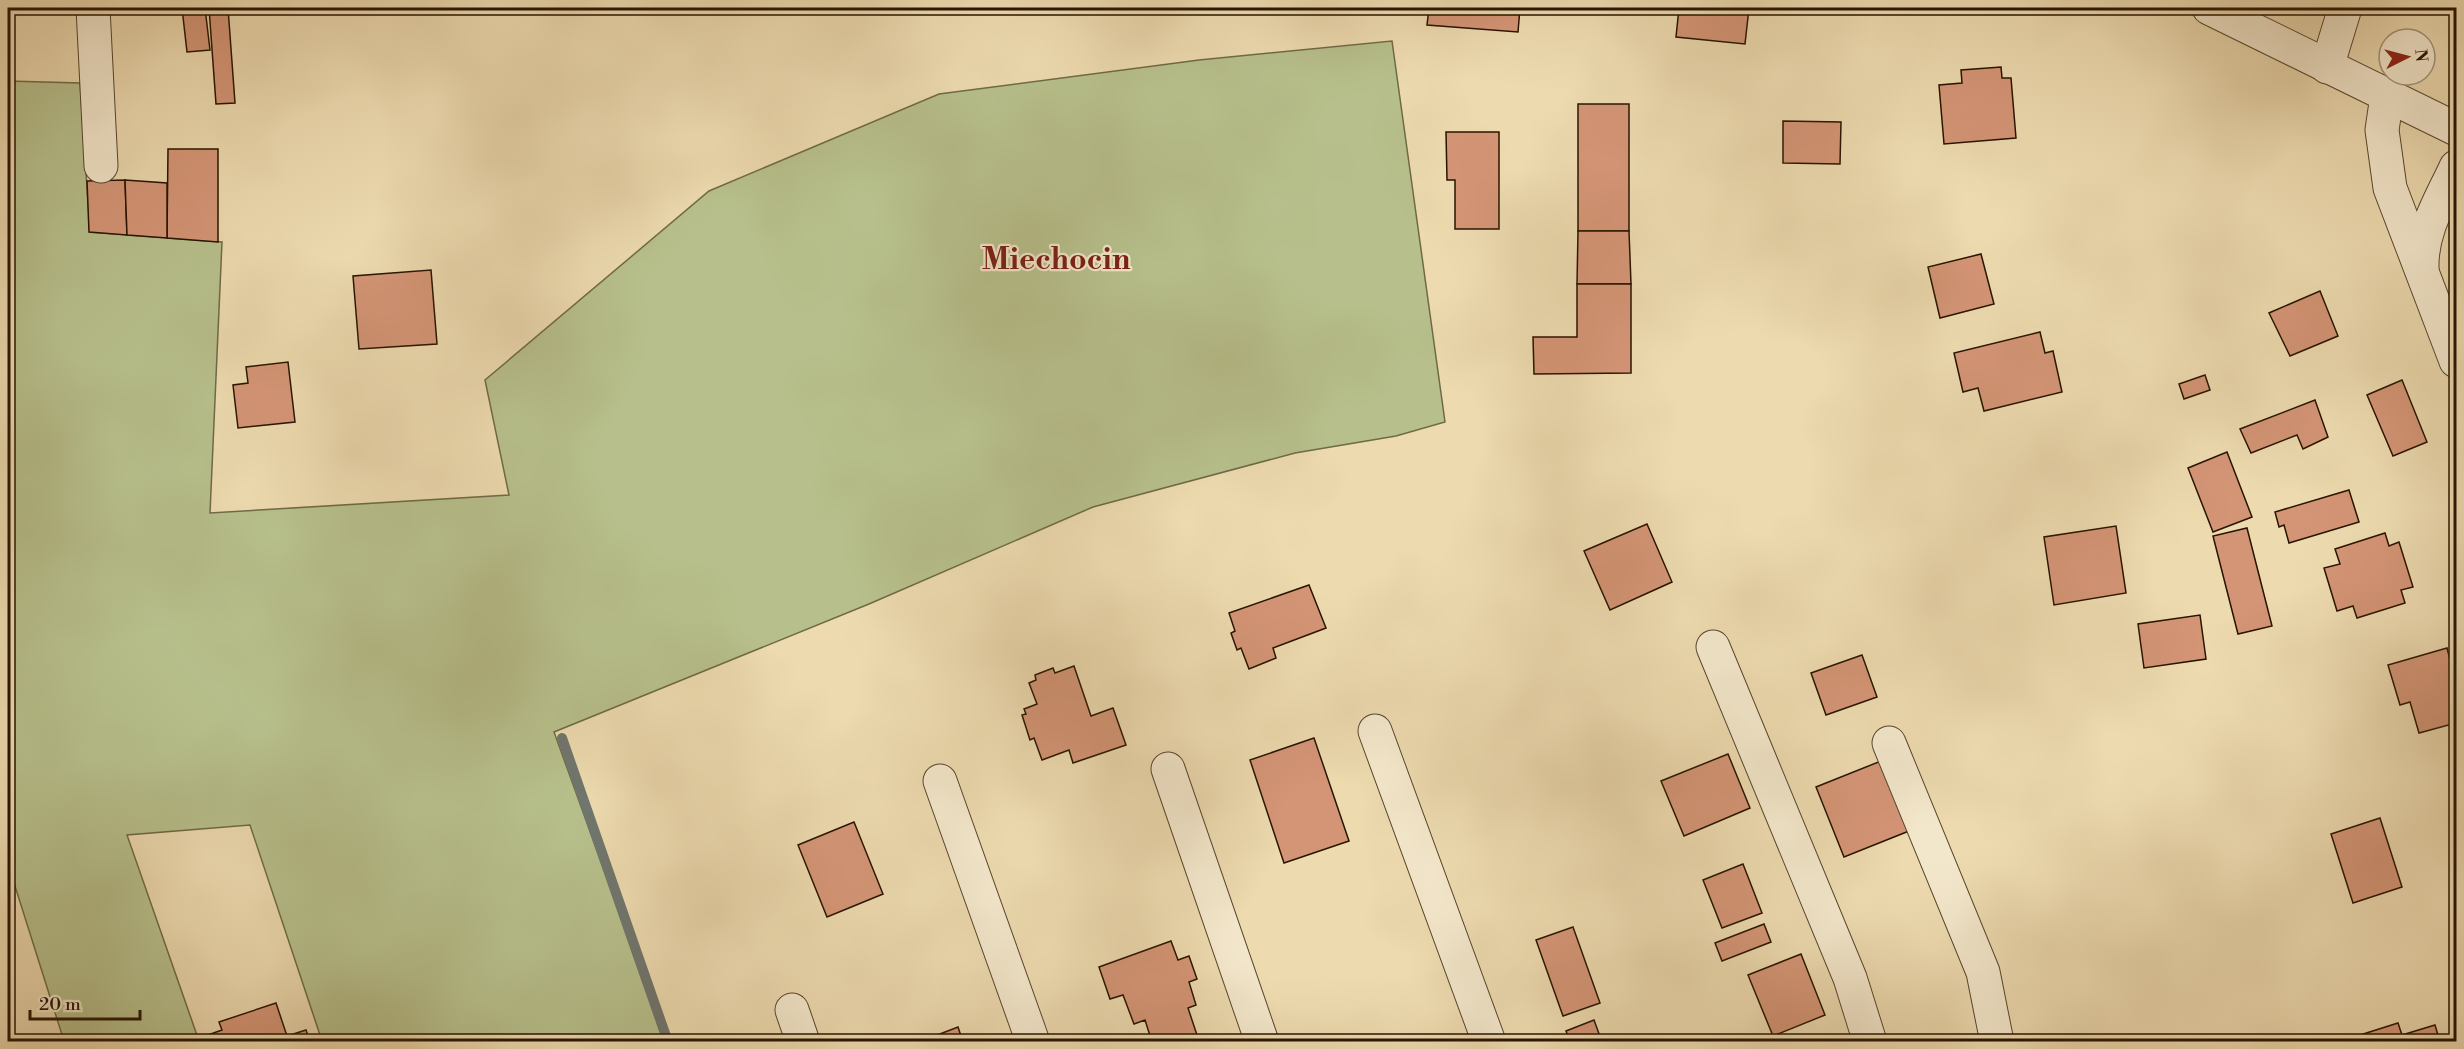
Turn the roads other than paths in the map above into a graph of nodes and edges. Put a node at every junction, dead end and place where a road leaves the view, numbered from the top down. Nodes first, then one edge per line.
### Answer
1 (93, 8) edge
2 (2209, 8) edge
3 (2345, 8) edge
4 (2327, 67) junction
5 (2387, 96) junction
6 (2457, 129) edge
7 (101, 166) dead end
8 (2457, 167) edge
9 (2423, 276) junction
10 (2457, 361) edge
11 (1713, 647) dead end
12 (1375, 730) dead end
13 (1889, 743) dead end
14 (1168, 769) dead end
15 (940, 781) dead end
16 (792, 1010) dead end
17 (803, 1041) edge
18 (1033, 1041) edge
19 (1262, 1041) edge
20 (1489, 1041) edge
21 (1870, 1041) edge
22 (1997, 1041) edge

1 - 7 street
2 - 4 street
3 - 4 street
4 - 5 street
5 - 6 street
5 - 9 street
8 - 9 street
9 - 10 street
11 - 21 street
12 - 20 street
13 - 22 street
14 - 19 street
15 - 18 street
16 - 17 street

